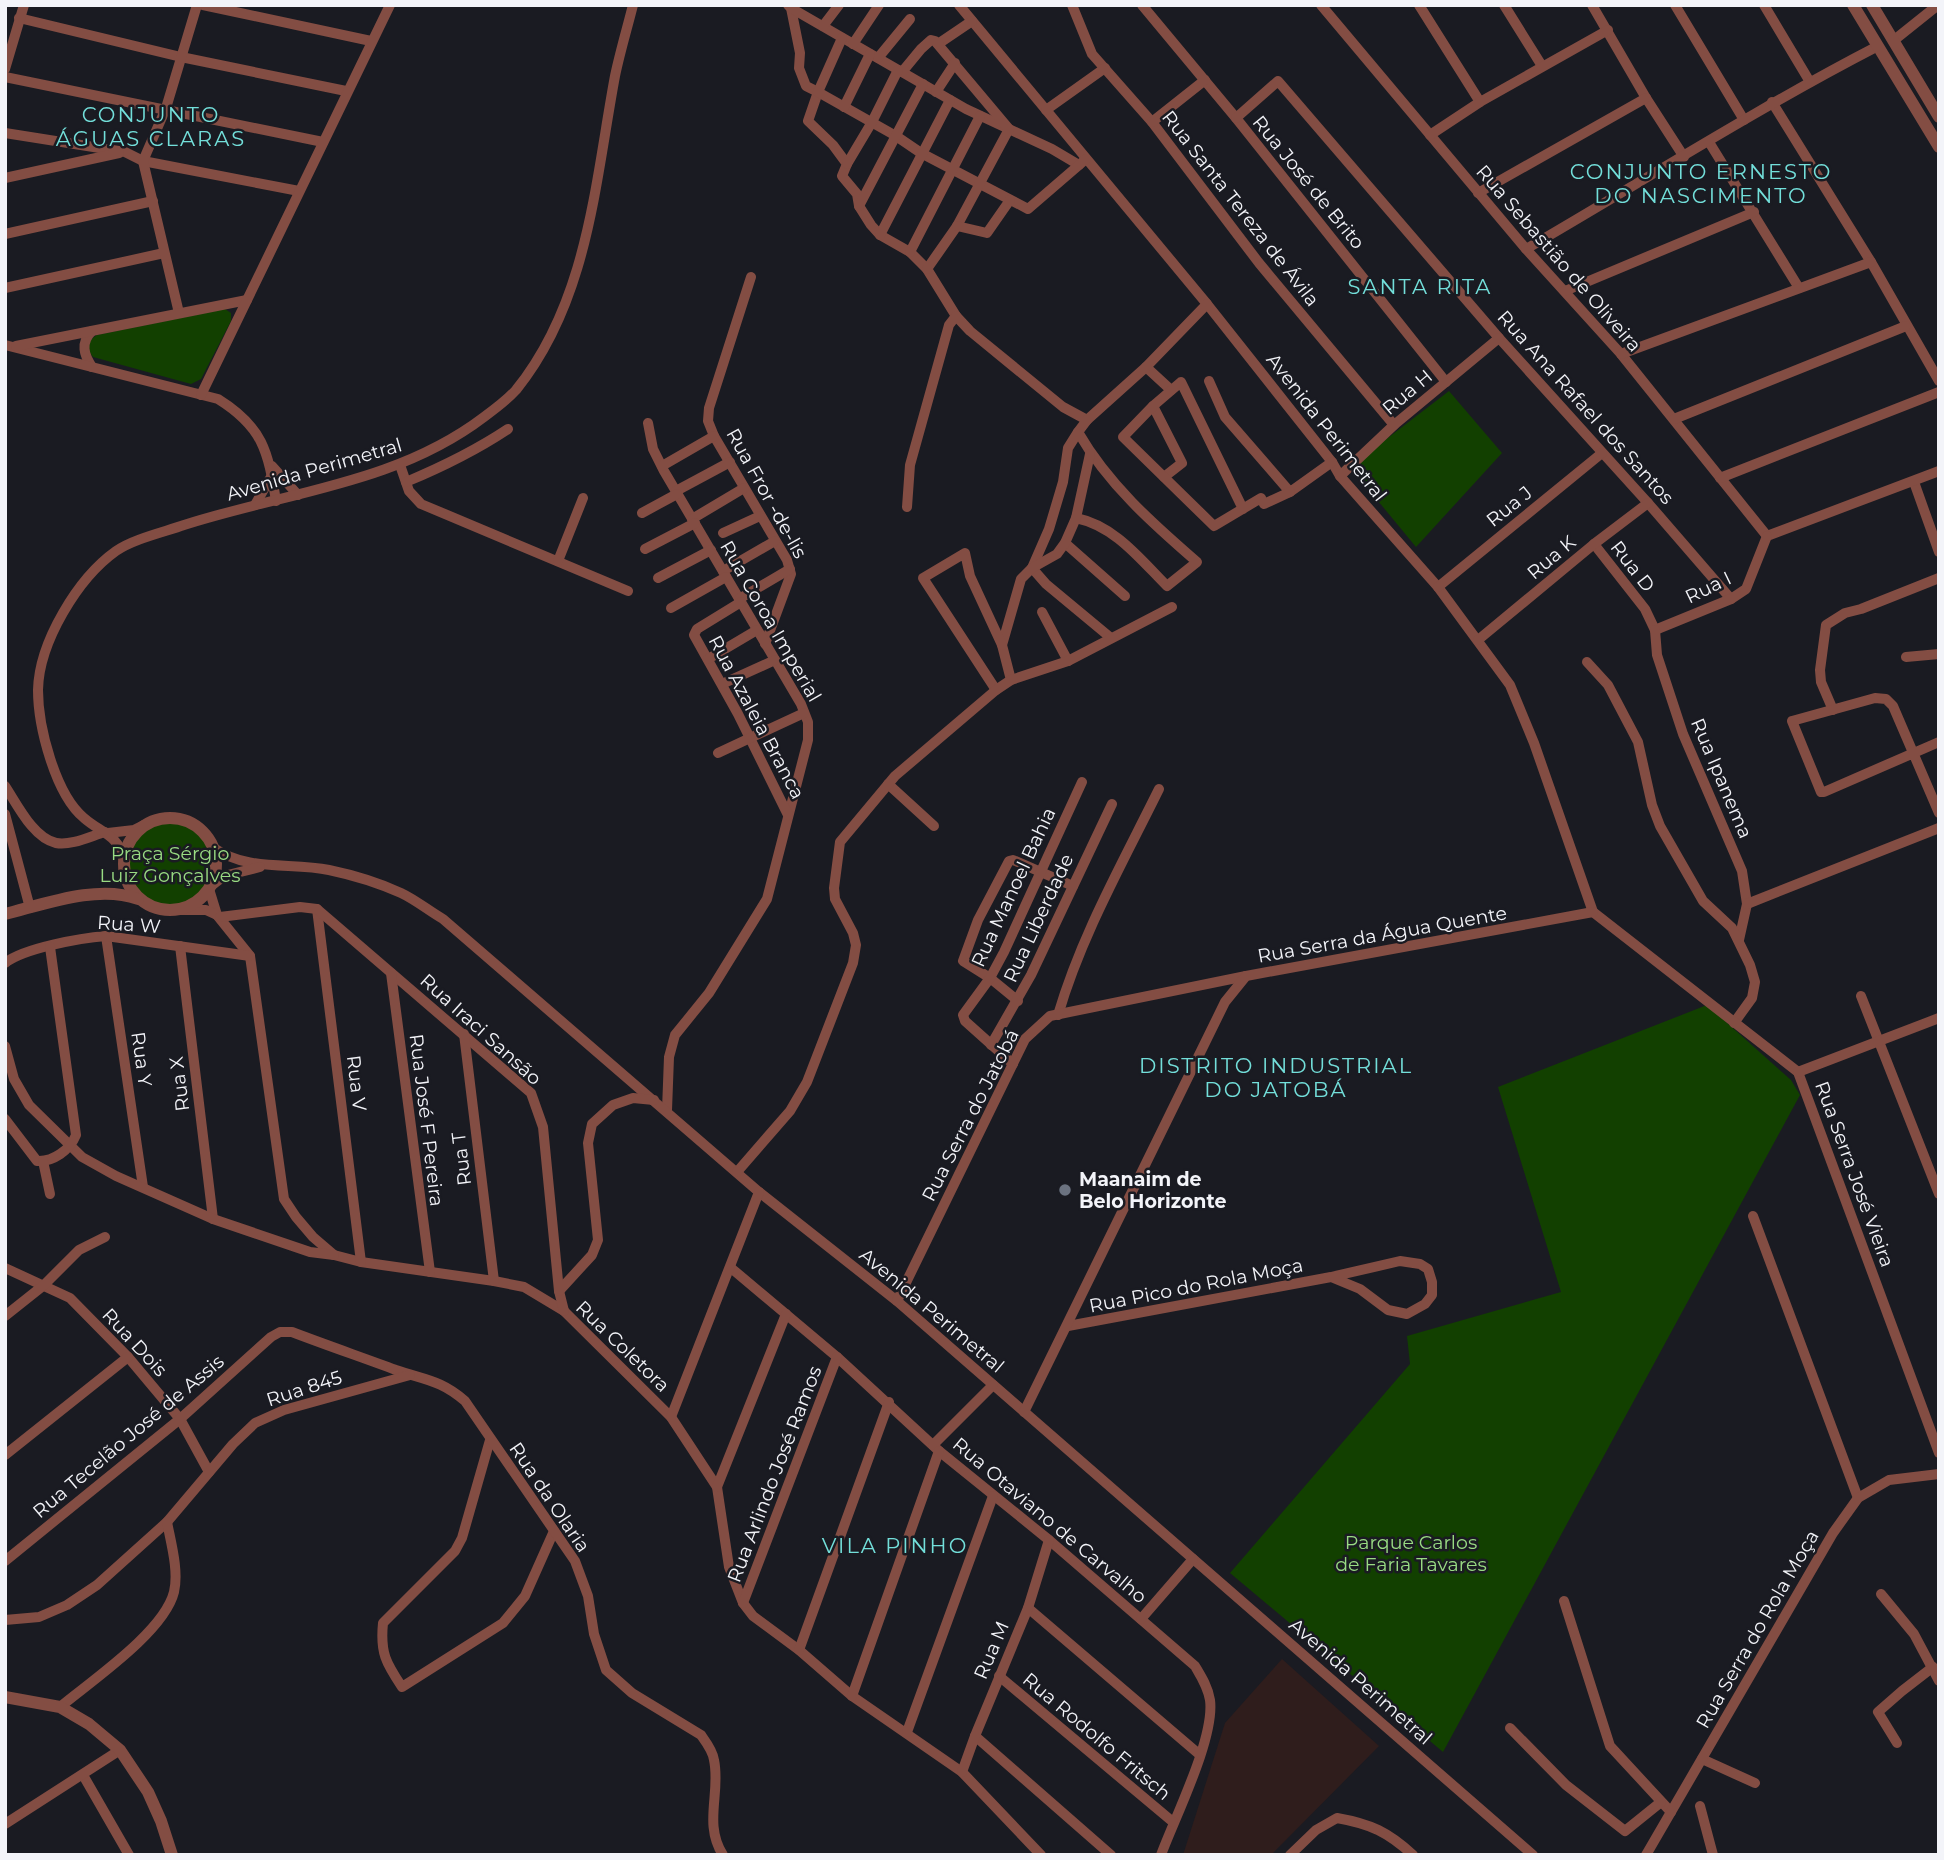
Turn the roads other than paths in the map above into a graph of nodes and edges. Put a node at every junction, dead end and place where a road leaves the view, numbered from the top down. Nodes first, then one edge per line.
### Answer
1 (24, 5) edge
2 (197, 5) edge
3 (203, 5) edge
4 (390, 5) edge
5 (633, 5) edge
6 (839, 5) edge
7 (879, 5) edge
8 (959, 5) edge
9 (1072, 5) edge
10 (1142, 5) edge
11 (1321, 5) edge
12 (1419, 5) edge
13 (1504, 5) edge
14 (1592, 5) edge
15 (1675, 5) edge
16 (1763, 5) edge
17 (1853, 5) edge
18 (1872, 5) edge
19 (1938, 5) edge
20 (793, 7) edge
21 (19, 19) junction
22 (911, 19) dead end
23 (972, 21) junction
24 (823, 26) junction
25 (1608, 30) junction
26 (842, 37) junction
27 (371, 41) junction
28 (1893, 41) junction
29 (936, 42) junction
30 (853, 44) junction
31 (1878, 46) junction
32 (874, 56) junction
33 (181, 57) junction
34 (955, 63) junction
35 (1542, 66) junction
36 (1105, 68) junction
37 (5, 69) edge
38 (900, 71) junction
39 (5, 77) edge
40 (1205, 80) junction
41 (1810, 82) junction
42 (923, 84) junction
43 (346, 91) junction
44 (818, 92) junction
45 (936, 92) junction
46 (1646, 99) junction
47 (950, 100) junction
48 (1480, 102) junction
49 (1772, 102) junction
50 (844, 107) junction
51 (166, 108) junction
52 (1046, 110) junction
53 (979, 116) junction
54 (1939, 117) edge
55 (1236, 118) junction
56 (1744, 120) junction
57 (872, 122) junction
58 (1152, 122) junction
59 (1939, 128) edge
60 (1009, 129) junction
61 (5, 133) edge
62 (1430, 135) junction
63 (896, 136) junction
64 (323, 142) junction
65 (1709, 142) junction
66 (1937, 144) edge
67 (125, 152) junction
68 (921, 153) junction
69 (1684, 157) junction
70 (144, 161) junction
71 (1082, 162) junction
72 (847, 164) junction
73 (951, 168) junction
74 (5, 177) edge
75 (979, 184) junction
76 (299, 191) junction
77 (1478, 193) junction
78 (1010, 200) junction
79 (153, 201) junction
80 (859, 206) junction
81 (1754, 212) junction
82 (957, 226) junction
83 (5, 234) edge
84 (880, 235) junction
85 (1526, 249) junction
86 (910, 252) junction
87 (164, 253) junction
88 (1871, 262) junction
89 (927, 269) junction
90 (751, 277) dead end
91 (5, 288) edge
92 (1799, 288) junction
93 (1565, 290) junction
94 (247, 300) junction
95 (1207, 304) junction
96 (178, 313) junction
97 (956, 316) junction
98 (1906, 326) junction
99 (92, 331) junction
100 (1499, 338) junction
101 (9, 346) edge
102 (1621, 354) junction
103 (92, 367) junction
104 (1146, 367) junction
105 (1209, 381) dead end
106 (1939, 381) edge
107 (1446, 382) junction
108 (1171, 390) junction
109 (1939, 392) edge
110 (201, 395) junction
111 (1153, 405) junction
112 (1087, 419) junction
113 (1674, 419) junction
114 (648, 423) dead end
115 (1394, 425) junction
116 (508, 429) dead end
117 (1078, 432) junction
118 (714, 436) junction
119 (1602, 453) junction
120 (1090, 454) junction
121 (730, 462) junction
122 (1332, 462) junction
123 (400, 465) junction
124 (662, 466) junction
125 (271, 470) junction
126 (1939, 471) edge
127 (1340, 476) junction
128 (1164, 477) junction
129 (1720, 478) junction
130 (405, 482) junction
131 (1914, 482) junction
132 (744, 488) junction
133 (1290, 492) junction
134 (677, 493) junction
135 (298, 495) junction
136 (583, 498) dead end
137 (276, 501) junction
138 (1648, 503) junction
139 (255, 505) junction
140 (907, 507) dead end
141 (1243, 509) junction
142 (642, 513) dead end
143 (760, 516) junction
144 (1076, 518) junction
145 (693, 521) junction
146 (723, 533) dead end
147 (1767, 536) junction
148 (775, 541) junction
149 (1065, 543) junction
150 (1594, 544) junction
151 (645, 549) dead end
152 (711, 551) junction
153 (1939, 552) edge
154 (558, 561) junction
155 (1031, 568) junction
156 (790, 569) junction
157 (724, 574) junction
158 (659, 578) dead end
159 (1939, 578) edge
160 (1438, 587) junction
161 (628, 591) dead end
162 (1125, 596) dead end
163 (1731, 599) junction
164 (740, 601) junction
165 (1172, 607) dead end
166 (671, 608) dead end
167 (1042, 612) dead end
168 (757, 630) junction
169 (1655, 630) junction
170 (1111, 638) junction
171 (1479, 640) junction
172 (765, 643) junction
173 (1002, 645) junction
174 (1939, 654) edge
175 (1906, 657) dead end
176 (708, 659) junction
177 (775, 660) junction
178 (1068, 661) junction
179 (1587, 662) dead end
180 (1011, 680) junction
181 (722, 684) junction
182 (996, 690) junction
183 (1833, 710) junction
184 (804, 713) junction
185 (751, 739) junction
186 (1939, 743) edge
187 (718, 753) dead end
188 (1913, 754) junction
189 (1082, 782) dead end
190 (888, 783) junction
191 (5, 786) edge
192 (1159, 789) dead end
193 (1112, 804) dead end
194 (1939, 813) edge
195 (5, 814) edge
196 (788, 815) junction
197 (144, 825) junction
198 (934, 826) dead end
199 (1939, 828) edge
200 (106, 832) junction
201 (214, 848) junction
202 (124, 864) junction
203 (270, 865) junction
204 (1040, 872) junction
205 (1073, 886) junction
206 (210, 887) junction
207 (93, 894) junction
208 (142, 901) junction
209 (1747, 904) junction
210 (30, 908) junction
211 (317, 909) junction
212 (177, 910) junction
213 (1593, 912) junction
214 (5, 914) edge
215 (219, 916) junction
216 (106, 936) junction
217 (1739, 940) junction
218 (180, 946) junction
219 (50, 947) junction
220 (250, 956) junction
221 (6, 962) edge
222 (391, 973) junction
223 (1246, 976) junction
224 (990, 978) junction
225 (1861, 996) dead end
226 (1018, 1001) junction
227 (1058, 1015) junction
228 (1939, 1018) edge
229 (1734, 1023) junction
230 (464, 1034) junction
231 (1879, 1040) junction
232 (991, 1045) junction
233 (5, 1046) edge
234 (1013, 1064) junction
235 (1798, 1072) junction
236 (654, 1100) junction
237 (667, 1110) junction
238 (5, 1119) edge
239 (69, 1147) junction
240 (43, 1161) junction
241 (737, 1172) junction
242 (143, 1187) junction
243 (759, 1192) junction
244 (50, 1194) dead end
245 (1939, 1194) edge
246 (1753, 1216) dead end
247 (213, 1219) junction
248 (105, 1237) dead end
249 (334, 1255) junction
250 (361, 1262) junction
251 (5, 1268) edge
252 (731, 1268) junction
253 (430, 1272) junction
254 (1331, 1277) junction
255 (494, 1281) junction
256 (44, 1285) junction
257 (559, 1291) junction
258 (897, 1301) junction
259 (564, 1311) junction
260 (786, 1314) junction
261 (5, 1316) edge
262 (1068, 1326) junction
263 (271, 1337) joint
264 (837, 1356) junction
265 (128, 1357) junction
266 (410, 1375) junction
267 (993, 1385) junction
268 (889, 1402) junction
269 (1024, 1412) junction
270 (671, 1417) junction
271 (180, 1419) junction
272 (490, 1440) junction
273 (936, 1448) junction
274 (1939, 1453) edge
275 (5, 1455) edge
276 (209, 1472) junction
277 (1939, 1474) edge
278 (717, 1487) junction
279 (993, 1496) junction
280 (1858, 1498) junction
281 (167, 1522) junction
282 (554, 1531) junction
283 (1049, 1539) junction
284 (1193, 1559) junction
285 (5, 1561) edge
286 (1881, 1594) dead end
287 (1564, 1601) dead end
288 (743, 1604) junction
289 (1028, 1608) junction
290 (1141, 1619) junction
291 (5, 1620) edge
292 (799, 1650) junction
293 (1933, 1667) junction
294 (999, 1676) junction
295 (1939, 1681) edge
296 (852, 1696) junction
297 (5, 1697) edge
298 (60, 1707) junction
299 (1510, 1728) dead end
300 (907, 1732) junction
301 (975, 1736) junction
302 (1898, 1743) dead end
303 (120, 1750) junction
304 (1200, 1755) junction
305 (1702, 1759) junction
306 (962, 1772) junction
307 (83, 1775) junction
308 (1755, 1783) dead end
309 (1661, 1802) junction
310 (1700, 1806) dead end
311 (1671, 1812) junction
312 (1173, 1822) junction
313 (5, 1824) edge
314 (1403, 1845) junction
315 (128, 1855) edge
316 (172, 1855) edge
317 (723, 1855) edge
318 (1041, 1855) edge
319 (1111, 1855) edge
320 (1161, 1855) edge
321 (1290, 1855) edge
322 (1393, 1855) edge
323 (1413, 1855) edge
324 (1533, 1855) edge
325 (1646, 1855) edge
326 (1713, 1855) edge

1 - 21 street
2 - 33 street
3 - 27 street
4 - 27 street
5 - 123 street, Avenida Perimetral
6 - 24 street
7 - 30 street
8 - 23 street, Avenida Perimetral
9 - 36 street, Rua Santa Tereza de Ávila
10 - 40 street, Rua José de Brito
11 - 62 street, Rua Sebastião de Oliveira
12 - 48 street
13 - 35 street
14 - 25 street
15 - 56 street
16 - 41 street
17 - 31 street
18 - 28 street
19 - 28 street
20 - 24 street
20 - 44 street
21 - 33 street
21 - 37 street
22 - 32 street
23 - 29 street
23 - 52 street, Avenida Perimetral
24 - 26 street
25 - 35 street
25 - 46 street
26 - 30 street
26 - 44 street
27 - 43 street
28 - 54 street
29 - 34 street
29 - 38 street
30 - 32 street
31 - 41 street
31 - 66 street
32 - 38 street
32 - 50 street
33 - 43 street
33 - 51 street
34 - 45 street
34 - 60 street
35 - 48 street
36 - 52 street
36 - 58 street, Rua Santa Tereza de Ávila
38 - 42 street
38 - 57 street
39 - 51 street
40 - 55 street, Rua José de Brito
40 - 58 street
41 - 49 street
42 - 45 street
42 - 63 street
43 - 64 street
44 - 50 street
44 - 72 street
45 - 47 street
46 - 69 street
46 - 77 street
47 - 53 street
47 - 68 street
48 - 62 street
49 - 56 street
49 - 88 street
50 - 57 street
51 - 64 street
51 - 70 street
52 - 71 street, Avenida Perimetral
53 - 60 street
53 - 73 street
55 - 100 street, Rua Ana Rafael dos Santos
55 - 107 street, Rua José de Brito
56 - 65 street
57 - 63 street
57 - 72 street
58 - 115 street, Rua Santa Tereza de Ávila
59 - 66 street
60 - 71 street
60 - 75 street
61 - 67 street
62 - 77 street, Rua Sebastião de Oliveira
63 - 68 street
63 - 80 street
64 - 76 street
65 - 69 street
65 - 81 street
67 - 70 street
67 - 74 street
68 - 73 street
68 - 84 street
69 - 85 street
70 - 76 street
70 - 79 street
71 - 78 street
71 - 95 street, Avenida Perimetral
72 - 80 street
73 - 75 street
73 - 86 street
75 - 78 street
75 - 82 street
76 - 94 street
77 - 85 street, Rua Sebastião de Oliveira
78 - 82 street
79 - 83 street
79 - 87 street
80 - 84 street
81 - 92 street
81 - 93 street
82 - 89 street
84 - 86 street
85 - 93 street, Rua Sebastião de Oliveira
86 - 89 street
87 - 91 street
87 - 96 street
88 - 92 street
88 - 98 street
89 - 97 street
90 - 118 street, Rua Fror -de-lis
92 - 102 street
93 - 102 street, Rua Sebastião de Oliveira
94 - 96 street
94 - 110 street
95 - 104 street
95 - 122 street, Avenida Perimetral
96 - 99 street
97 - 112 street
97 - 140 street
98 - 106 street
98 - 113 street
99 - 101 street
99 - 103 street
100 - 107 street, Rua H
100 - 119 street, Rua Ana Rafael dos Santos
101 - 103 street
102 - 113 street, Rua Sebastião de Oliveira
103 - 110 street
104 - 108 street
104 - 112 street
105 - 133 street
107 - 115 street, Rua H
108 - 111 street
108 - 141 street
109 - 129 street
110 - 125 street
111 - 128 street
111 - 128 street
112 - 117 street
113 - 129 street, Rua Sebastião de Oliveira
114 - 124 street, Rua Coroa Imperial
115 - 127 street, Rua H
116 - 130 street
117 - 120 street
117 - 155 street
118 - 121 street, Rua Fror -de-lis
118 - 124 street
119 - 138 street, Rua Ana Rafael dos Santos
119 - 160 street, Rua J
120 - 144 street
120 - 144 street
121 - 132 street, Rua Fror -de-lis
121 - 134 street
122 - 127 street, Avenida Perimetral
122 - 133 street
123 - 130 street
123 - 135 street, Avenida Perimetral
124 - 134 street, Rua Coroa Imperial
125 - 135 street
125 - 137 street
125 - 139 street
126 - 131 street
127 - 160 street, Avenida Perimetral
128 - 141 street
129 - 147 street, Rua Sebastião de Oliveira
130 - 154 street
131 - 147 street
131 - 153 street
132 - 143 street, Rua Fror -de-lis
132 - 145 street
133 - 141 street
134 - 142 street
134 - 145 street, Rua Coroa Imperial
135 - 137 street, Avenida Perimetral
136 - 154 street
137 - 139 street, Avenida Perimetral
138 - 150 street, Rua K
138 - 163 street, Rua Ana Rafael dos Santos
139 - 200 street, Avenida Perimetral
143 - 146 street
143 - 148 street, Rua Fror -de-lis
144 - 149 street
145 - 151 street
145 - 152 street, Rua Coroa Imperial
147 - 163 street, Rua I
148 - 156 street, Rua Fror -de-lis
148 - 157 street
149 - 155 street
149 - 162 street
150 - 169 street, Rua D
150 - 171 street, Rua K
152 - 157 street, Rua Coroa Imperial
152 - 158 street
154 - 161 street
155 - 170 street
155 - 173 street
156 - 164 street
156 - 172 street, Rua Fror -de-lis
157 - 164 street, Rua Coroa Imperial
157 - 166 street
159 - 183 street
160 - 171 street, Avenida Perimetral
163 - 169 street, Rua I
164 - 168 street, Rua Coroa Imperial
164 - 176 street, Rua Azaleia Branca
165 - 170 street
167 - 178 street
168 - 172 street, Rua Coroa Imperial
168 - 176 street
169 - 209 street, Rua Ipanema
170 - 178 street
171 - 213 street, Avenida Perimetral
172 - 177 street, Rua Coroa Imperial
173 - 180 street
173 - 182 street
174 - 175 street
176 - 181 street, Rua Azaleia Branca
177 - 181 street
177 - 184 street, Rua Coroa Imperial
178 - 180 street
179 - 217 street
180 - 182 street
181 - 185 street, Rua Azaleia Branca
182 - 190 street
183 - 188 street
183 - 188 street
184 - 185 street
184 - 196 street, Rua Coroa Imperial
185 - 187 street
185 - 196 street, Rua Azaleia Branca
186 - 188 street
188 - 194 street
189 - 204 street, Rua Manoel Bahia
190 - 198 street
190 - 241 street
191 - 200 street
192 - 227 street
193 - 205 street, Rua Liberdade
195 - 210 street
196 - 237 street, Rua Coroa Imperial
197 - 200 street
197 - 201 street
197 - 202 street
199 - 209 street
200 - 202 street, Avenida Perimetral
201 - 203 street, Avenida Perimetral
201 - 206 street
202 - 207 street
202 - 208 street
203 - 206 street, Avenida Perimetral
203 - 236 street, Avenida Perimetral
204 - 205 street
204 - 224 street, Rua Manoel Bahia
204 - 224 street
205 - 226 street, Rua Liberdade
206 - 212 street
206 - 215 street, Rua Coletora
207 - 208 street
207 - 210 street
208 - 212 street
209 - 217 street, Rua Ipanema
210 - 214 street
211 - 215 street
211 - 222 street, Rua Iraci Sansão
211 - 250 street, Rua V
212 - 215 street
213 - 223 street, Rua Serra da Água Quente
213 - 229 street, Rua Serra José Vieira
215 - 220 street, Rua Coletora
216 - 218 street, Rua W
216 - 219 street, Rua W
216 - 242 street, Rua Y
217 - 229 street
218 - 220 street, Rua W
218 - 247 street, Rua X
219 - 221 street, Rua W
219 - 239 street
220 - 249 street, Rua Coletora
222 - 230 street, Rua Iraci Sansão
222 - 253 street, Rua José F Pereira
223 - 227 street, Rua Serra do Jatobá
223 - 262 street, Rua Serra da Água Quente
224 - 226 street
224 - 232 street, Rua Manoel Bahia
225 - 231 street
226 - 232 street, Rua Liberdade
227 - 234 street, Rua Serra do Jatobá
228 - 231 street
229 - 235 street, Rua Serra José Vieira
230 - 255 street, Rua T
230 - 257 street, Rua Iraci Sansão
231 - 235 street
231 - 245 street
232 - 234 street, Rua Manoel Bahia
233 - 239 street
234 - 258 street, Rua Serra do Jatobá
235 - 274 street, Rua Serra José Vieira
236 - 237 street, Avenida Perimetral
236 - 257 street
237 - 241 street, Avenida Perimetral
238 - 240 street
239 - 240 street
239 - 242 street
240 - 244 street
241 - 243 street, Avenida Perimetral
242 - 247 street
243 - 252 street
243 - 258 street, Avenida Perimetral
246 - 280 street
247 - 249 street
248 - 256 street
249 - 250 street, Rua Coletora
250 - 253 street, Rua Coletora
251 - 256 street, Rua Dois
252 - 260 street, Rua Otaviano de Carvalho
252 - 270 street
253 - 255 street, Rua Coletora
254 - 254 street, Rua Pico do Rola Moça
254 - 262 street, Rua Pico do Rola Moça
255 - 259 street, Rua Coletora
256 - 261 street
256 - 265 street, Rua Dois
257 - 259 street, Rua Iraci Sansão
258 - 267 street, Avenida Perimetral
259 - 270 street, Rua Coletora
260 - 264 street, Rua Otaviano de Carvalho
260 - 278 street
262 - 269 street, Rua Serra da Água Quente
263 - 266 street, Rua da Olaria
263 - 271 street, Rua Tecelão José de Assis
264 - 268 street, Rua Otaviano de Carvalho
264 - 288 street, Rua Arlindo José Ramos
265 - 271 street, Rua Dois
265 - 275 street
266 - 272 street, Rua da Olaria
266 - 276 street, Rua 845
267 - 269 street, Avenida Perimetral
267 - 273 street
268 - 273 street, Rua Otaviano de Carvalho
268 - 292 street
269 - 284 street, Avenida Perimetral
270 - 278 street, Rua Coletora
271 - 276 street, Rua Dois
271 - 285 street, Rua Tecelão José de Assis
272 - 282 street, Rua da Olaria
272 - 282 street
273 - 279 street, Rua Otaviano de Carvalho
273 - 296 street
276 - 281 street, Rua 845
277 - 280 street, Rua Serra do Rola Moça
278 - 288 street, Rua Coletora
279 - 283 street, Rua Otaviano de Carvalho
279 - 300 street
280 - 305 street, Rua Serra do Rola Moça
281 - 291 street, Rua 845
281 - 298 street
282 - 317 street, Rua da Olaria
283 - 289 street, Rua M
283 - 290 street, Rua Otaviano de Carvalho
284 - 290 street
284 - 324 street, Avenida Perimetral
286 - 293 street
287 - 309 street
288 - 292 street, Rua Coletora
289 - 294 street, Rua M
289 - 304 street
290 - 304 street, Rua Otaviano de Carvalho
292 - 296 street, Rua Coletora
293 - 295 street
293 - 302 street
294 - 301 street, Rua M
294 - 312 street, Rua Rodolfo Fritsch
296 - 300 street, Rua Coletora
297 - 298 street
298 - 303 street
299 - 309 street
300 - 306 street, Rua Coletora
301 - 306 street, Rua M
301 - 319 street
303 - 307 street
303 - 316 street
304 - 312 street, Rua Otaviano de Carvalho
305 - 308 street
305 - 311 street, Rua Serra do Rola Moça
306 - 318 street, Rua Coletora
307 - 313 street
307 - 315 street
309 - 311 street
310 - 326 street
311 - 325 street, Rua Serra do Rola Moça
312 - 320 street, Rua Otaviano de Carvalho
314 - 321 street
314 - 322 street
314 - 323 street

